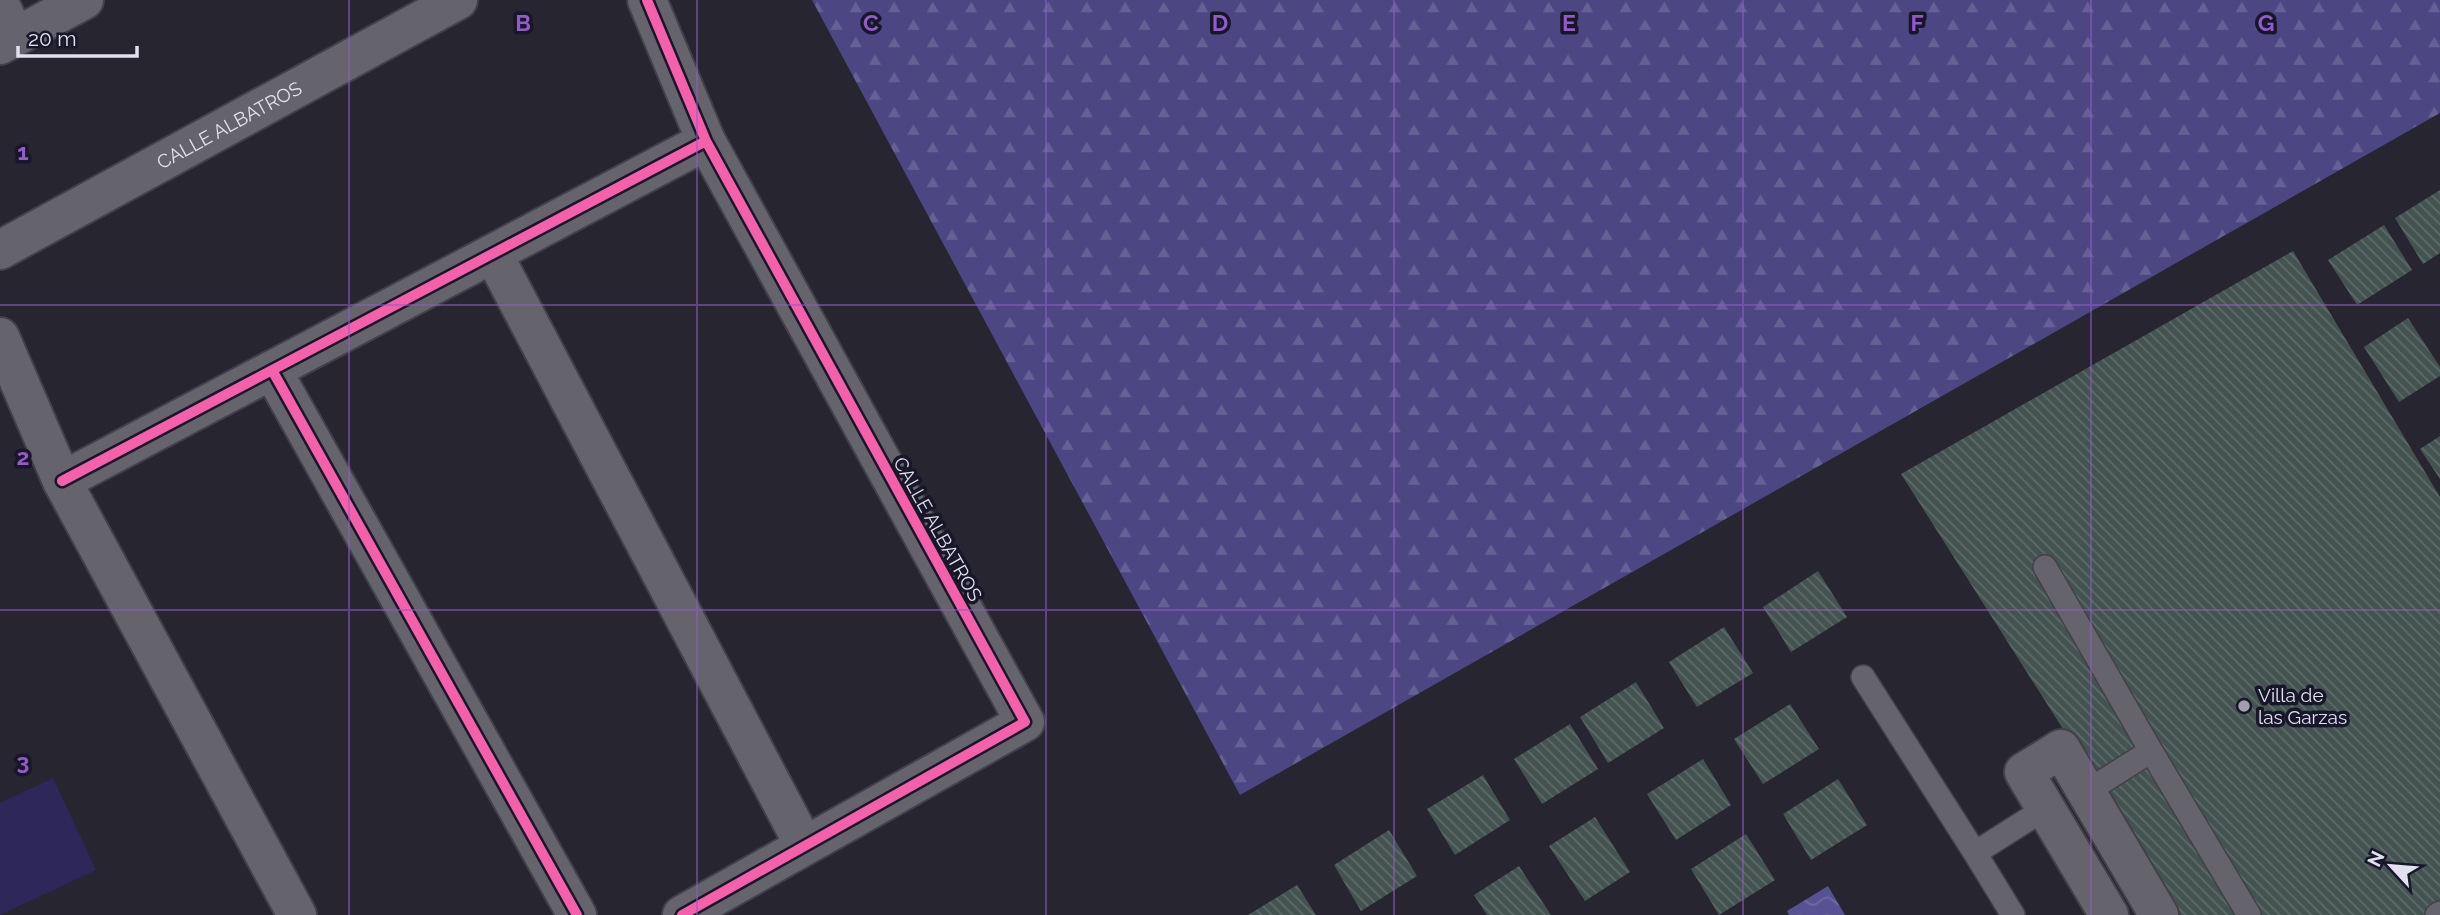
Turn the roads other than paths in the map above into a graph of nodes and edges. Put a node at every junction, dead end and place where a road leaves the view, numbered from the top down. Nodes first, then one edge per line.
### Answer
1 (83, 0) edge
2 (458, 0) edge
3 (647, 0) edge
4 (5, 29) edge
5 (706, 141) junction
6 (0, 250) edge
7 (493, 254) junction
8 (0, 337) edge
9 (272, 370) junction
10 (62, 481) junction
11 (2045, 567) dead end
12 (1863, 677) dead end
13 (2151, 751) junction
14 (2087, 792) junction
15 (2046, 808) junction
16 (804, 845) junction
17 (1975, 853) junction
18 (297, 915) edge
19 (577, 915) edge
20 (682, 915) edge
21 (2013, 915) edge
22 (2109, 915) edge
23 (2159, 915) edge
24 (2249, 915) edge

1 - 4 street
2 - 6 street, CALLE ALBATROS
3 - 5 street, CALLE ALBATROS
5 - 7 street
5 - 16 street, CALLE ALBATROS
7 - 9 street
7 - 16 street
8 - 10 street
9 - 10 street
9 - 19 street
10 - 18 street
11 - 13 lane
12 - 17 lane
13 - 14 lane
13 - 24 lane
14 - 15 street
14 - 23 street
15 - 17 lane
15 - 22 street
16 - 20 street, CALLE ALBATROS
17 - 21 lane

